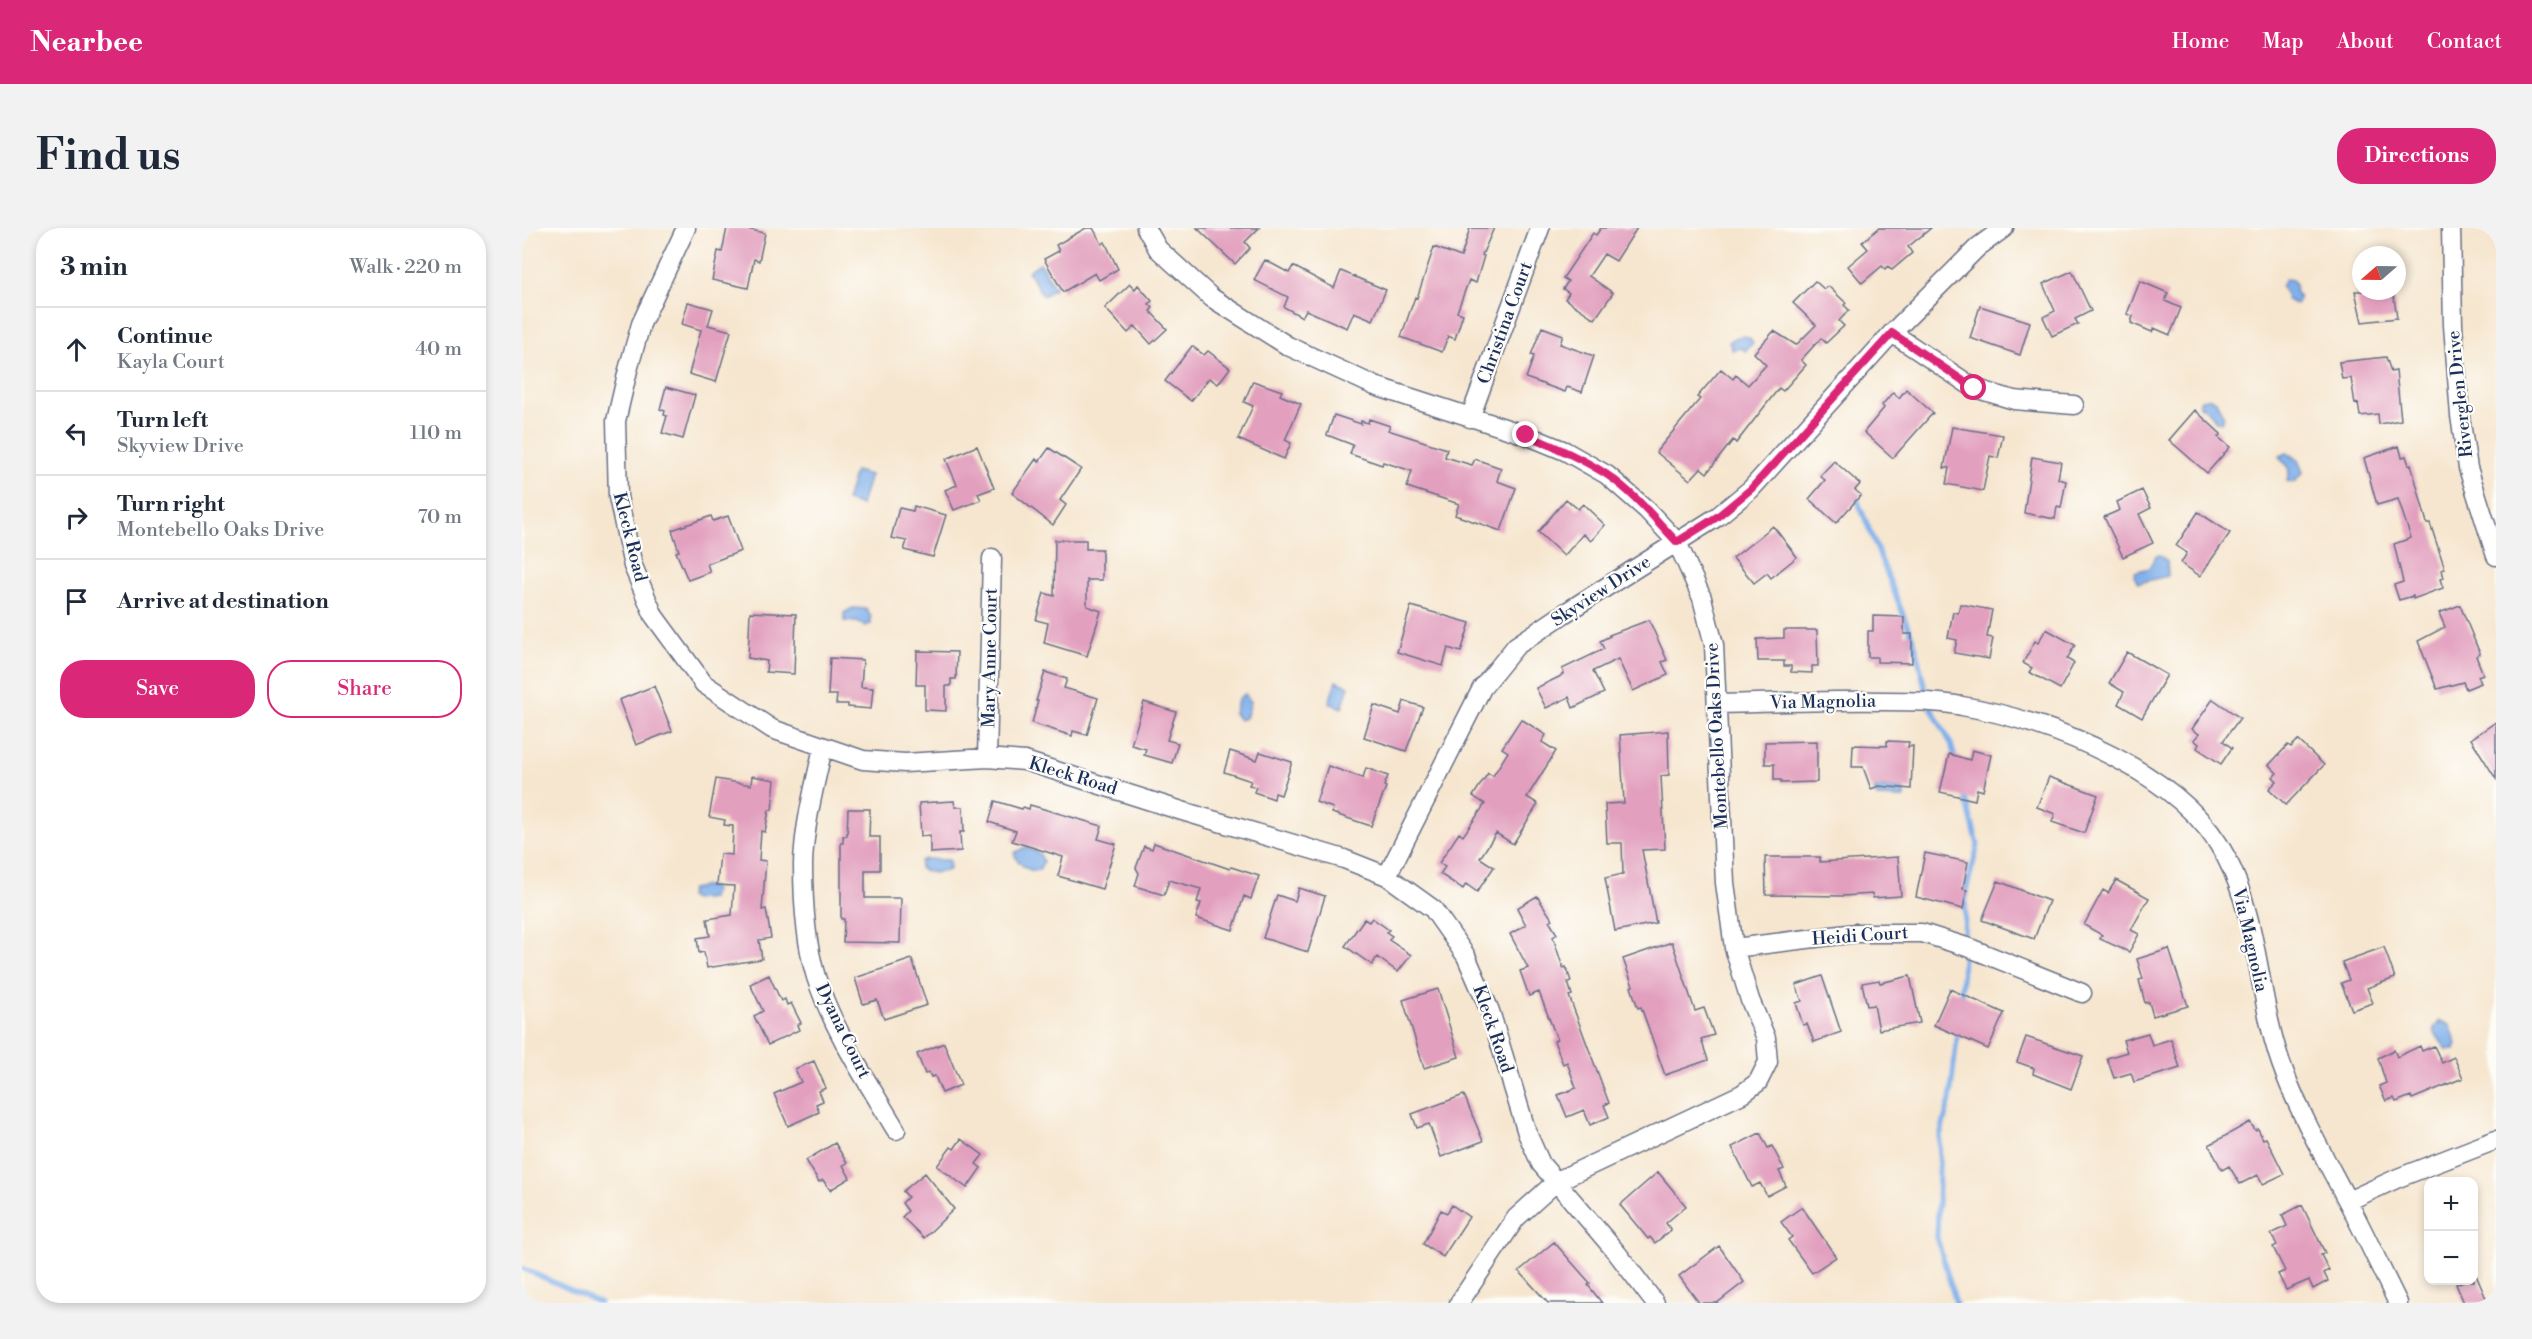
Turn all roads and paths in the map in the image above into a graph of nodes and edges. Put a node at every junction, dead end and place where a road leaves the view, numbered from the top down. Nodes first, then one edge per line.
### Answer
1 (686, 228) edge
2 (1146, 228) edge
3 (1540, 228) edge
4 (2004, 228) edge
5 (2451, 228) edge
6 (1892, 333) junction
7 (2074, 405) dead end
8 (1470, 418) junction
9 (1677, 542) junction
10 (2496, 556) edge
11 (992, 558) dead end
12 (1717, 704) junction
13 (823, 747) junction
14 (987, 758) junction
15 (1387, 876) junction
16 (1734, 948) junction
17 (2082, 993) dead end
18 (896, 1130) dead end
19 (2496, 1140) edge
20 (1557, 1181) junction
21 (2348, 1202) junction
22 (1459, 1303) edge
23 (1655, 1303) edge
24 (2398, 1303) edge

1 - 13 street, Kleck Road
2 - 8 street, Montebello Oaks Drive
3 - 8 street, Christina Court
4 - 6 street, Skyview Drive
5 - 10 street, Riverglen Drive
6 - 7 street
6 - 9 street, Skyview Drive
8 - 9 street, Montebello Oaks Drive
9 - 12 street, Montebello Oaks Drive
9 - 15 street, Skyview Drive
11 - 14 street, Mary Anne Court
12 - 16 street, Montebello Oaks Drive
12 - 21 street, Via Magnolia
13 - 14 street, Kleck Road
13 - 18 street, Dyana Court
14 - 15 street, Kleck Road
15 - 20 street, Kleck Road
16 - 17 street, Heidi Court
16 - 20 street, Montebello Oaks Drive
19 - 21 street
20 - 22 street, Montebello Oaks Drive
20 - 23 street, Kleck Road
21 - 24 street, Via Magnolia

